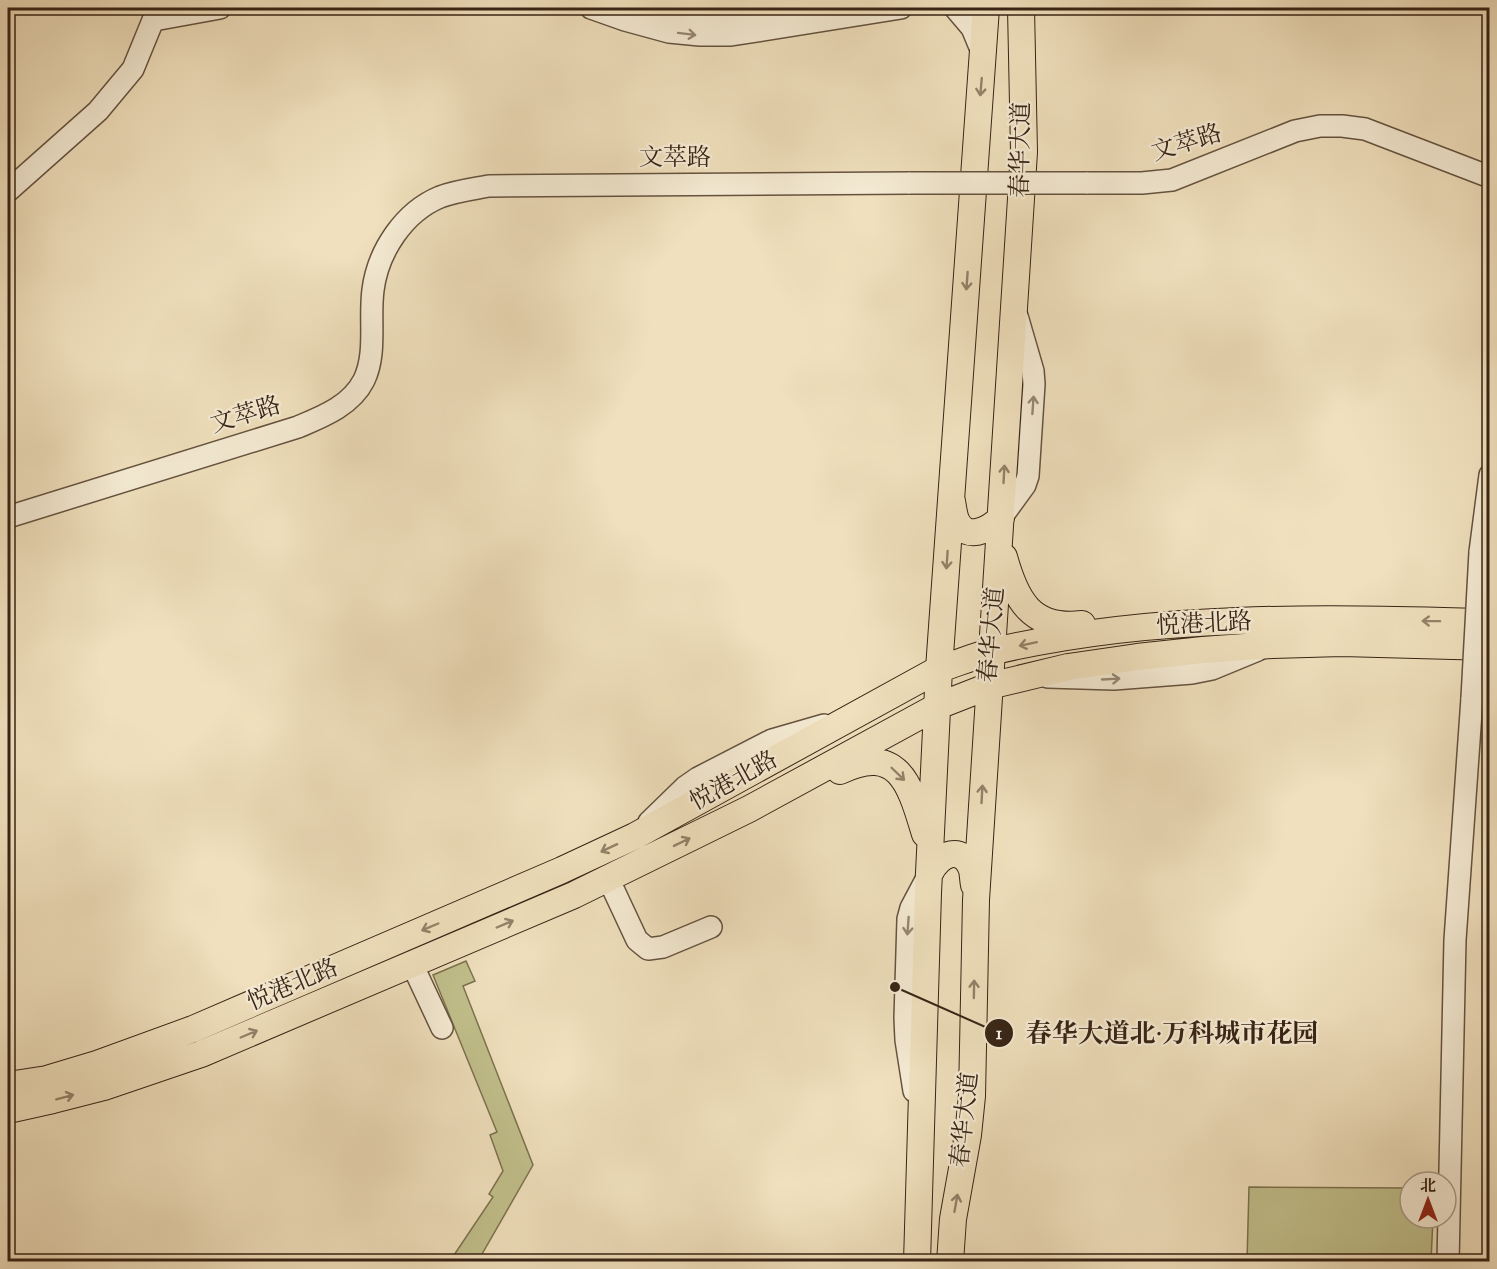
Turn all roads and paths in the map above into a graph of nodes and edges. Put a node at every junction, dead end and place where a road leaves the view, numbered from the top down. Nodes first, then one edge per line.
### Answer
1 (220, 8) edge
2 (591, 8) edge
3 (800, 8) edge
4 (901, 8) edge
5 (955, 8) edge
6 (986, 8) edge
7 (1021, 8) edge
8 (1033, 8) edge
9 (629, 12) edge
10 (156, 14) edge
11 (984, 57) junction
12 (1023, 85) junction
13 (1490, 177) edge
14 (8, 190) edge
15 (1490, 475) edge
16 (952, 498) junction
17 (8, 517) edge
18 (1001, 518) junction
19 (1000, 544) junction
20 (1490, 622) edge
21 (1201, 623) junction
22 (1490, 647) edge
23 (993, 651) junction
24 (939, 669) junction
25 (989, 686) junction
26 (938, 706) junction
27 (749, 809) junction
28 (930, 863) junction
29 (608, 878) junction
30 (976, 900) junction
31 (711, 927) dead end
32 (412, 964) junction
33 (442, 1029) dead end
34 (8, 1085) edge
35 (8, 1110) edge
36 (916, 1262) edge
37 (950, 1262) edge
38 (1448, 1262) edge

1 - 10 street
2 - 9 street
3 - 9 street
9 -> 4 street
5 - 11 street
6 - 11 main road, 春华大道
7 - 12 main road, 春华大道
8 - 12 street
10 - 14 street
11 -> 16 main road, 春华大道
18 -> 12 main road, 春华大道
13 - 17 street, 文萃路, bridge
15 - 38 street, bridge
16 - 18 main road
16 -> 24 main road, 春华大道
18 - 19 main road, 春华大道
19 - 21 main road
19 - 23 main road, 春华大道
20 -> 21 main road, 悦港北路
21 -> 23 main road, 悦港北路
25 -> 22 main road, 悦港北路
23 - 24 main road, 悦港北路
23 - 25 main road, 春华大道
24 - 26 main road, 春华大道
24 -> 34 main road, 悦港北路
25 - 26 main road, 悦港北路
30 -> 25 main road, 春华大道
26 - 27 main road, 悦港北路
26 - 28 main road, 春华大道
27 -> 28 main road
29 -> 27 main road, 悦港北路
28 - 30 main road
28 -> 36 main road, 春华大道
29 - 31 street
32 -> 29 main road, 悦港北路
37 -> 30 main road, 春华大道
32 - 33 street
35 -> 32 main road, 悦港北路

